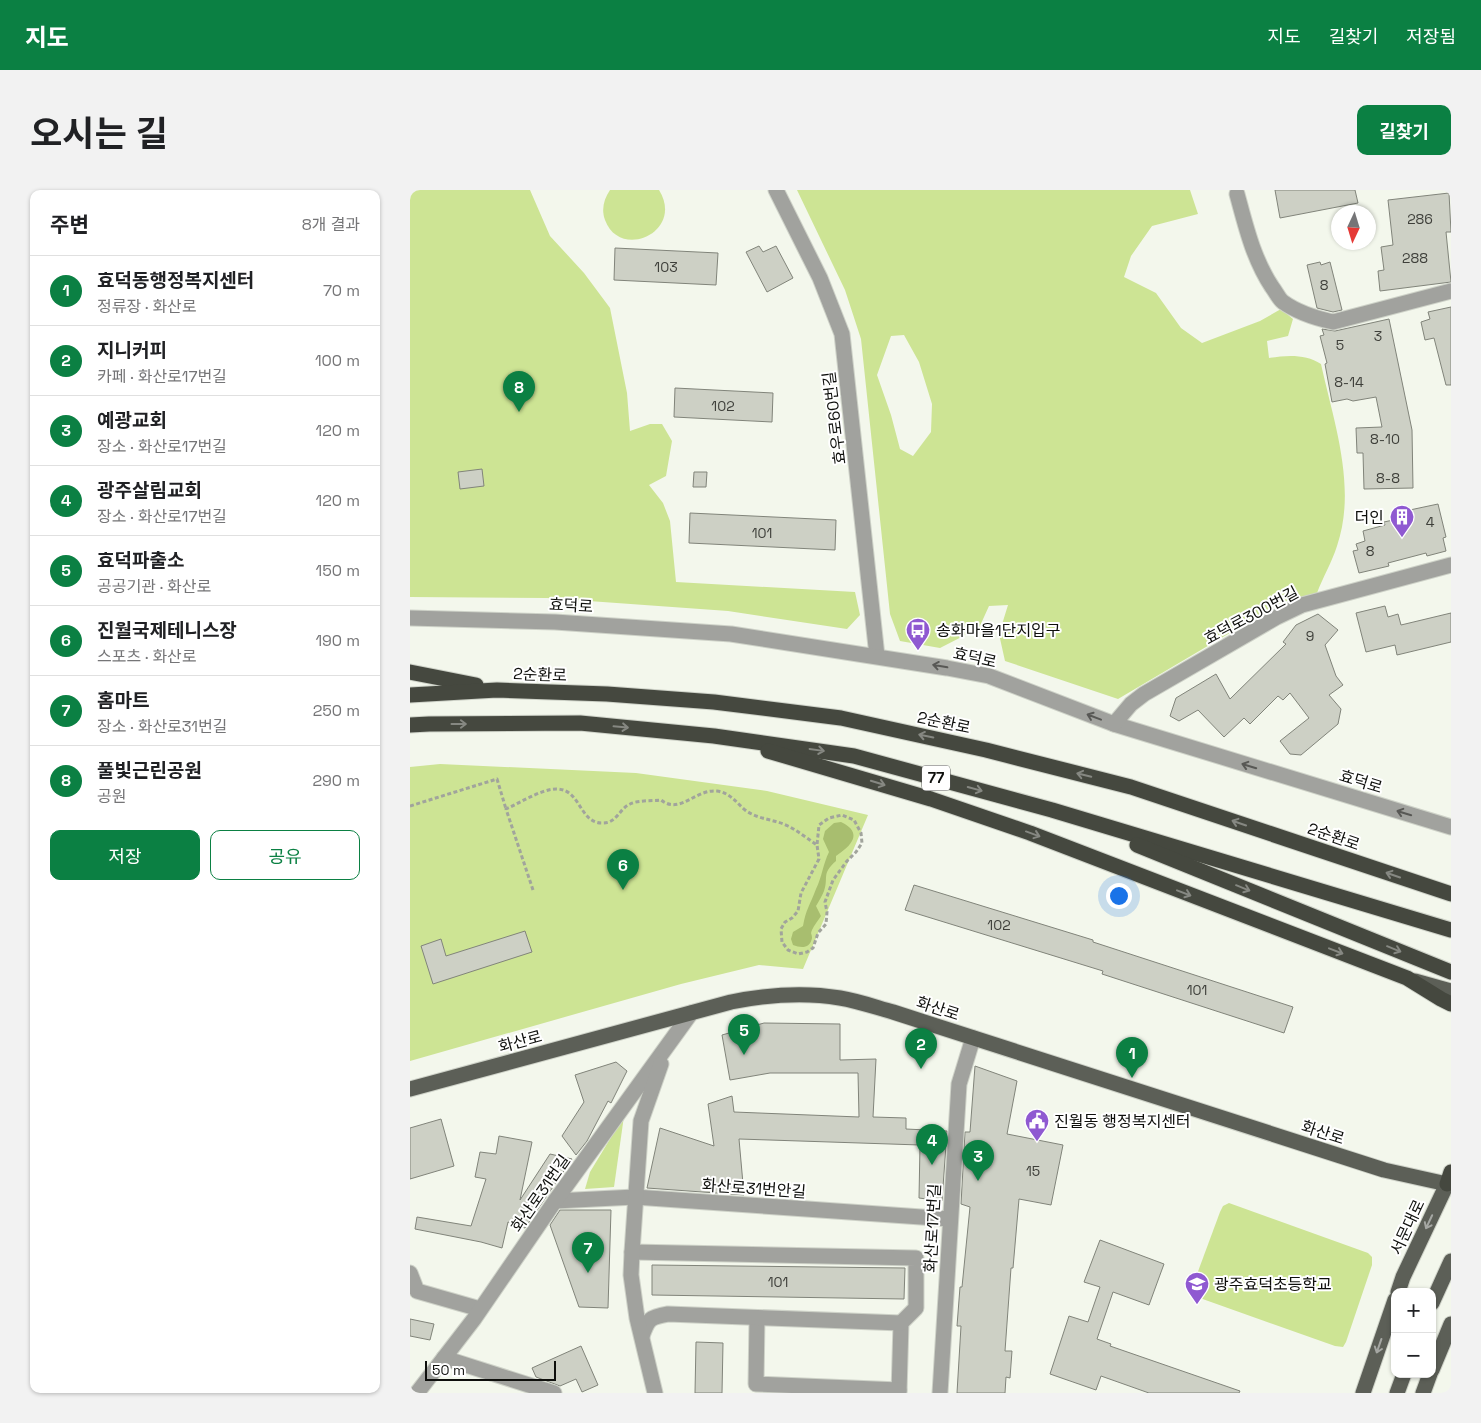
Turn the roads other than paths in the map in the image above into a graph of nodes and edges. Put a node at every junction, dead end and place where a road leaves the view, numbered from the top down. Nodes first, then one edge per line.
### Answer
1 (776, 190) edge
2 (1237, 194) dead end
3 (1451, 292) edge
4 (1451, 565) edge
5 (410, 618) edge
6 (877, 656) junction
7 (410, 672) edge
8 (497, 690) junction
9 (410, 695) edge
10 (1114, 724) junction
11 (410, 725) edge
12 (714, 736) junction
13 (1052, 810) junction
14 (1451, 827) edge
15 (1445, 892) edge
16 (1449, 930) edge
17 (1451, 972) edge
18 (1406, 978) junction
19 (1451, 991) edge
20 (1451, 1004) edge
21 (691, 1013) junction
22 (973, 1038) junction
23 (668, 1044) junction
24 (410, 1089) edge
25 (1450, 1178) edge
26 (635, 1196) junction
27 (555, 1201) junction
28 (950, 1220) junction
29 (632, 1252) junction
30 (1451, 1261) edge
31 (410, 1273) edge
32 (1399, 1288) edge
33 (1436, 1293) edge
34 (480, 1308) junction
35 (1391, 1312) edge
36 (757, 1318) junction
37 (901, 1323) junction
38 (1451, 1324) edge
39 (642, 1336) junction
40 (444, 1358) junction
41 (1436, 1360) edge
42 (1403, 1378) edge
43 (1429, 1378) edge
44 (899, 1392) edge
45 (417, 1393) edge
46 (554, 1393) edge
47 (655, 1393) edge
48 (940, 1393) edge
49 (1363, 1393) edge
50 (1397, 1393) edge
51 (1423, 1393) edge

1 - 6 street, 효우로60번길
2 - 3 street
4 - 10 street, 효덕로300번길
5 - 6 street, 효덕로
10 -> 6 street, 효덕로
7 - 8 highway
8 - 9 highway, 2순환로 / 77
15 -> 8 highway, 2순환로 / 77
14 -> 10 street, 효덕로
11 -> 12 highway, 77
12 -> 13 highway, 77
12 -> 18 highway
13 - 16 highway, 77
13 -> 17 highway
18 - 19 main road
18 - 20 highway
21 - 22 main road, 화산로
21 - 23 street, 화산로31번길
21 - 24 main road, 화산로
22 - 25 main road, 화산로
22 - 28 street, 화산로17번길
23 - 26 street
23 - 27 street, 화산로31번길
25 -> 32 main road, 서문대로
26 - 27 street, 화산로31번안길
26 - 28 street, 화산로31번안길
26 - 29 street
27 - 34 street, 화산로31번길
28 - 48 street, 화산로17번길
29 - 37 street
29 - 39 street
30 - 33 main road
31 - 34 street
34 - 40 street, 화산로31번길
35 -> 49 main road
36 - 37 street
36 - 39 street
36 - 44 street
37 - 44 street
38 - 41 main road
39 - 47 street
40 - 45 street, 화산로31번길
40 - 46 street
42 - 50 main road
43 - 51 main road

